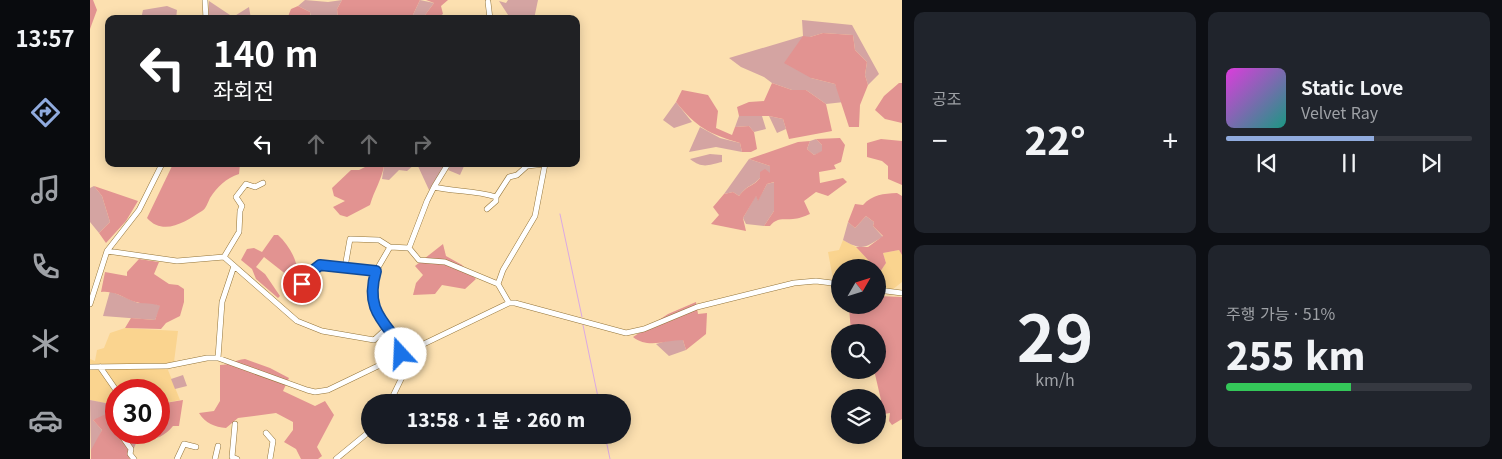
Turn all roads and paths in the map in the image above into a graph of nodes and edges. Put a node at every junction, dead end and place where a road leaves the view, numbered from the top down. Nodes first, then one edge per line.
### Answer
1 (204, 0) edge
2 (488, 2) dead end
3 (206, 15) edge
4 (490, 15) edge
5 (160, 167) edge
6 (446, 167) edge
7 (524, 167) edge
8 (544, 167) edge
9 (263, 183) dead end
10 (434, 187) junction
11 (496, 197) junction
12 (487, 209) dead end
13 (390, 247) junction
14 (410, 248) junction
15 (107, 251) junction
16 (224, 257) junction
17 (234, 266) junction
18 (345, 267) junction
19 (376, 271) junction
20 (831, 283) edge
21 (498, 284) junction
22 (298, 290) dead end
23 (886, 291) edge
24 (902, 293) edge
25 (510, 303) junction
26 (90, 304) edge
27 (386, 328) junction
28 (406, 353) junction
29 (218, 358) junction
30 (90, 367) edge
31 (100, 367) junction
32 (108, 379) edge
33 (394, 394) edge
34 (235, 424) dead end
35 (266, 433) dead end
36 (361, 440) edge
37 (128, 444) edge
38 (218, 446) dead end
39 (196, 447) dead end
40 (134, 459) edge
41 (177, 459) edge
42 (214, 459) edge
43 (237, 459) edge
44 (270, 459) edge
45 (336, 459) edge

1 - 3 street
2 - 4 street
5 - 15 street
6 - 10 street
7 - 11 street
8 - 21 street
9 - 16 street
10 - 11 street
10 - 14 street
11 - 12 street
13 - 14 street
13 - 18 street
13 - 19 street
14 - 21 street
15 - 16 street
15 - 26 street
16 - 17 street
17 - 27 street
17 - 29 street
18 - 19 street
18 - 22 street
19 - 27 street
20 - 25 street
21 - 25 street
23 - 24 street
25 - 28 street
27 - 28 street
28 - 29 street
28 - 33 street
29 - 31 street
30 - 31 street
31 - 32 street
34 - 43 street
35 - 44 street
36 - 45 street
37 - 40 street
38 - 42 street
39 - 41 street

